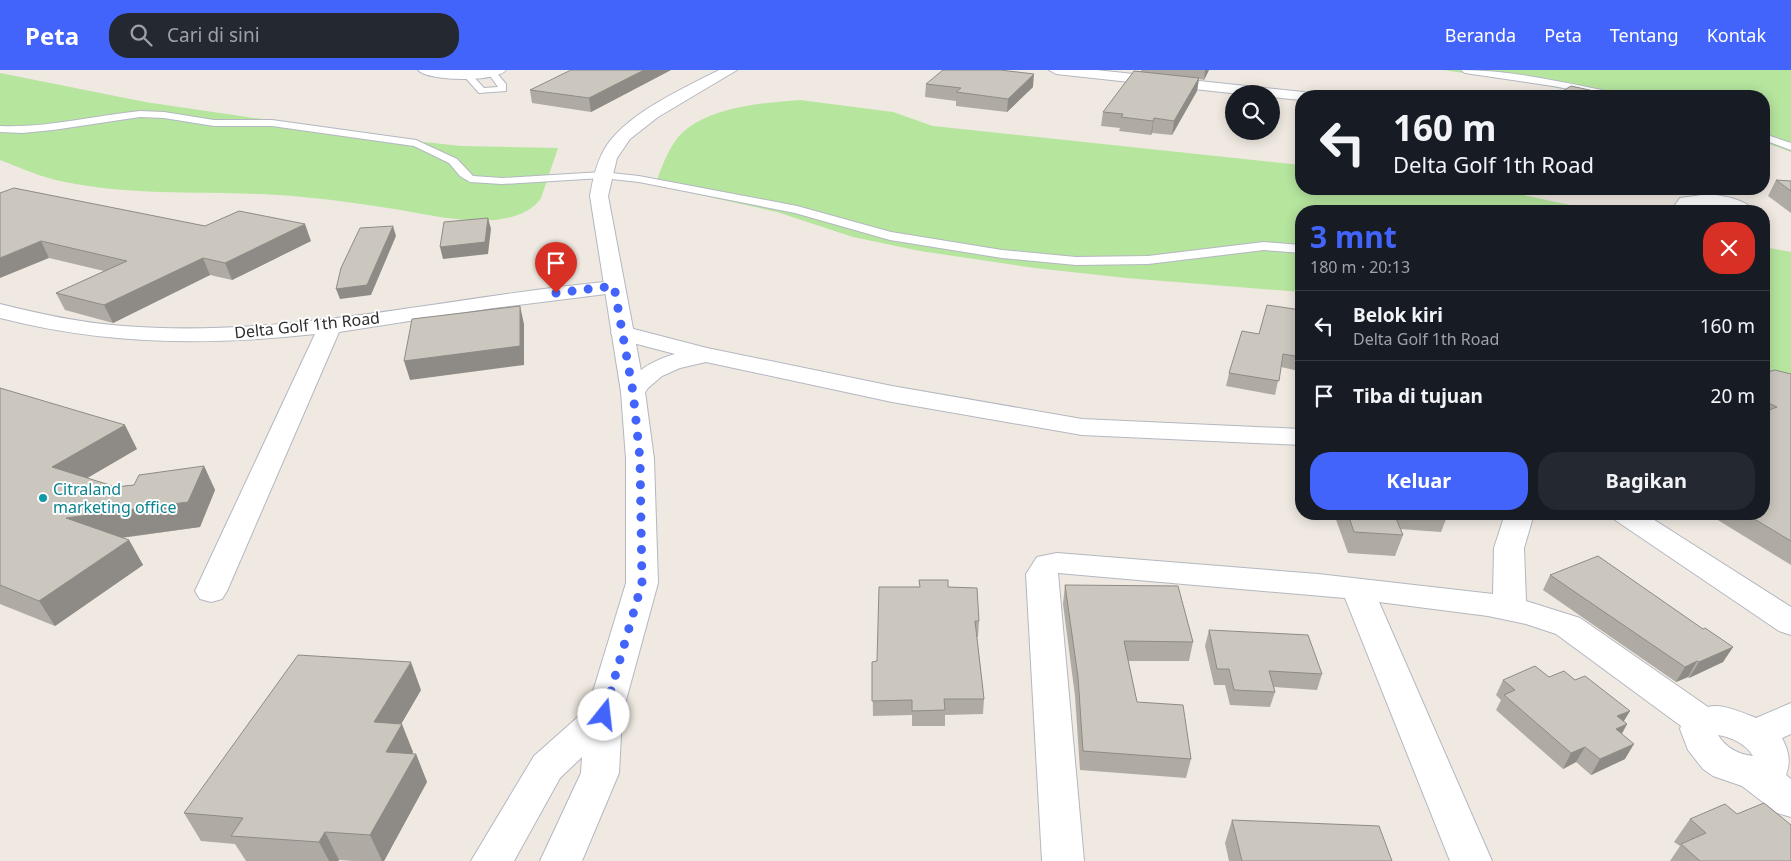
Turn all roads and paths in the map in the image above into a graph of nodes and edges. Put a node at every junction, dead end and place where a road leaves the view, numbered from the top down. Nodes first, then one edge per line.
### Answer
1 (425, 70) edge
2 (730, 70) edge
3 (1056, 70) edge
4 (1465, 70) edge
5 (495, 72) edge
6 (467, 75) junction
7 (1587, 90) edge
8 (1295, 95) edge
9 (0, 129) edge
10 (1770, 139) edge
11 (1791, 147) edge
12 (602, 175) junction
13 (1722, 195) edge
14 (1684, 205) edge
15 (1727, 205) edge
16 (1734, 205) edge
17 (1295, 248) edge
18 (614, 286) junction
19 (0, 311) edge
20 (330, 326) junction
21 (622, 333) junction
22 (705, 355) junction
23 (633, 392) junction
24 (1295, 437) edge
25 (1516, 520) edge
26 (1634, 520) edge
27 (1357, 588) junction
28 (211, 591) dead end
29 (1510, 607) junction
30 (1791, 623) edge
31 (604, 715) junction
32 (1791, 717) edge
33 (1703, 723) junction
34 (1756, 735) junction
35 (1751, 771) junction
36 (1791, 801) edge
37 (492, 861) edge
38 (560, 861) edge
39 (1063, 861) edge
40 (1470, 861) edge

1 - 6 street
2 - 12 street
3 - 8 street
4 - 7 lane
5 - 6 street
5 - 6 lane
9 - 12 lane
10 - 11 lane
12 - 17 lane
12 - 18 street
13 - 16 street
14 - 15 street
18 - 20 street, Delta Golf 1th Road
18 - 21 street
19 - 20 street, Delta Golf 1th Road
20 - 28 street
21 - 22 street
21 - 23 street
22 - 23 street
22 - 24 street
23 - 31 street
25 - 29 street
26 - 30 street
27 - 29 street
27 - 39 street
27 - 40 street
29 - 33 street
31 - 37 street
31 - 38 street
32 - 34 street
33 - 34 street
33 - 35 street
34 - 35 street
35 - 36 street

